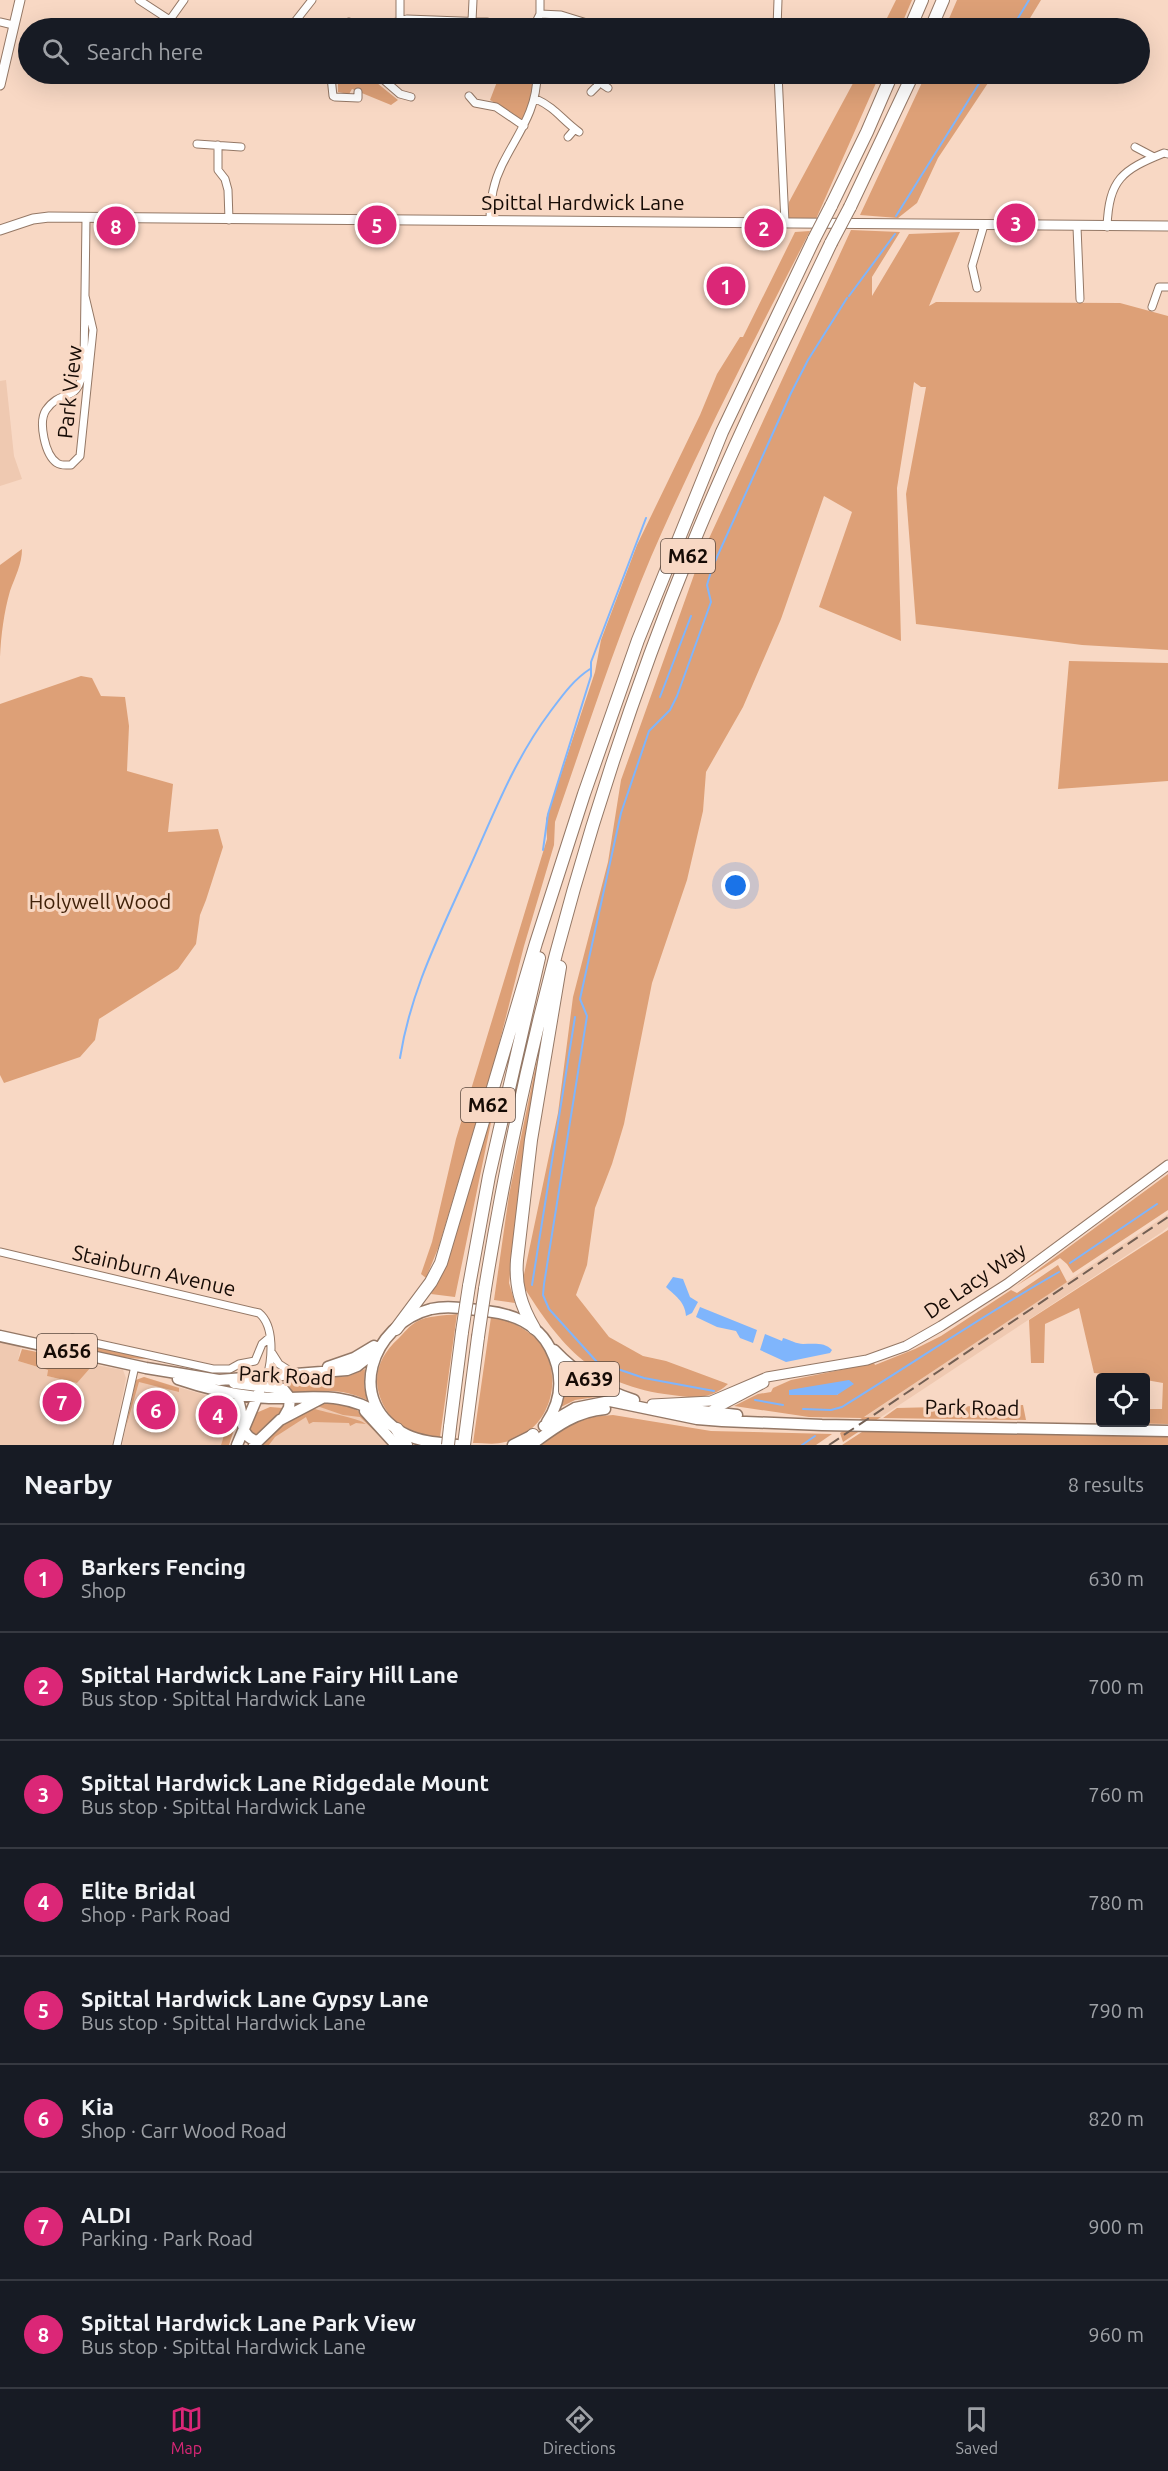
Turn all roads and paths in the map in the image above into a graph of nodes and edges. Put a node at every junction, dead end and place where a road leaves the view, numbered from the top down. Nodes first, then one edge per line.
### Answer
1 (20, 0) edge
2 (140, 0) edge
3 (184, 0) edge
4 (312, 0) edge
5 (400, 0) edge
6 (473, 0) edge
7 (540, 0) edge
8 (778, 0) edge
9 (922, 0) edge
10 (943, 0) edge
11 (540, 14) junction
12 (165, 18) edge
13 (171, 18) edge
14 (298, 18) edge
15 (400, 18) edge
16 (472, 18) edge
17 (538, 18) edge
18 (571, 18) edge
19 (777, 18) edge
20 (914, 18) edge
21 (935, 18) edge
22 (0, 22) edge
23 (13, 25) junction
24 (332, 84) edge
25 (388, 84) edge
26 (537, 84) edge
27 (597, 84) edge
28 (602, 84) edge
29 (778, 84) edge
30 (888, 84) edge
31 (908, 84) edge
32 (0, 85) edge
33 (608, 88) dead end
34 (358, 92) dead end
35 (591, 92) dead end
36 (411, 97) dead end
37 (536, 99) junction
38 (462, 102) dead end
39 (524, 126) junction
40 (568, 137) dead end
41 (197, 144) dead end
42 (218, 146) junction
43 (241, 147) dead end
44 (1135, 147) dead end
45 (1168, 154) edge
46 (1154, 157) junction
47 (86, 219) junction
48 (229, 220) junction
49 (490, 220) junction
50 (785, 223) junction
51 (984, 225) junction
52 (1168, 226) edge
53 (1077, 227) junction
54 (1107, 227) junction
55 (0, 230) edge
56 (1168, 287) edge
57 (977, 288) dead end
58 (85, 296) junction
59 (1080, 299) dead end
60 (1152, 307) dead end
61 (560, 872) junction
62 (576, 880) junction
63 (1168, 1165) edge
64 (0, 1252) edge
65 (534, 1328) junction
66 (396, 1329) junction
67 (0, 1336) edge
68 (269, 1338) junction
69 (387, 1339) junction
70 (548, 1343) junction
71 (377, 1350) junction
72 (66, 1351) junction
73 (272, 1353) junction
74 (140, 1367) junction
75 (314, 1372) junction
76 (294, 1374) junction
77 (777, 1376) junction
78 (262, 1387) junction
79 (235, 1394) junction
80 (325, 1397) junction
81 (290, 1398) junction
82 (356, 1402) junction
83 (636, 1404) junction
84 (652, 1404) junction
85 (709, 1412) junction
86 (284, 1417) junction
87 (386, 1418) junction
88 (698, 1419) junction
89 (775, 1422) junction
90 (544, 1426) junction
91 (397, 1429) junction
92 (243, 1430) junction
93 (1168, 1431) edge
94 (530, 1442) edge
95 (256, 1443) edge
96 (117, 1445) edge
97 (237, 1445) edge
98 (396, 1445) edge
99 (406, 1445) edge
100 (448, 1445) edge
101 (457, 1445) edge
102 (464, 1445) edge
103 (513, 1445) edge

1 - 23 street
2 - 12 street
3 - 13 street
4 - 14 street
5 - 15 street
6 - 16 street
7 - 11 street
8 - 19 street
9 - 20 highway
10 - 21 highway
11 - 17 street
11 - 18 street
22 - 23 street
23 - 32 street
24 - 34 street
25 - 36 street
26 - 37 street
27 - 35 street
28 - 33 street
29 - 50 street
30 - 61 highway, M62, bridge
31 - 62 highway, M62, bridge
37 - 39 street
37 - 40 street
38 - 39 street
39 - 49 street
41 - 42 street
42 - 43 street
42 - 48 street
44 - 46 street
45 - 46 street
46 - 54 street
47 - 48 street, Spittal Hardwick Lane
47 - 55 street, Spittal Hardwick Lane
47 - 58 street, Park View
48 - 49 street, Spittal Hardwick Lane
49 - 50 street, Spittal Hardwick Lane
50 - 51 street, Spittal Hardwick Lane
51 - 53 street, Spittal Hardwick Lane
51 - 57 street
52 - 54 street, Spittal Hardwick Lane
53 - 54 street, Spittal Hardwick Lane
53 - 59 street
56 - 60 street
58 - 58 street, Park View
61 - 66 highway, M62
61 - 100 highway, M62, bridge
62 - 65 highway
62 - 102 highway, M62, bridge
63 - 77 street, De Lacy Way
64 - 68 street, Stainburn Avenue
65 - 66 main road, A639
65 - 70 main road, A639
66 - 69 main road, A639
67 - 72 main road, Park Road / A656
68 - 72 street, Park Road
68 - 73 street, Stainburn Avenue
69 - 71 main road, A639
69 - 75 main road
70 - 83 main road, Park Road / A639
70 - 90 main road, A639
71 - 75 main road, Park Road / A639
71 - 87 main road, A639
72 - 74 main road, Park Road / A656
73 - 76 street
73 - 78 street, Stainburn Avenue
74 - 78 main road, Park Road / A656
74 - 79 main road, Park Road / A656
74 - 96 street
75 - 76 main road, Park Road / A639
76 - 78 main road, Park Road / A639
77 - 84 street, De Lacy Way
77 - 85 street, De Lacy Way
78 - 79 main road, Park Road / A656
78 - 81 main road, Park Road / A656
78 - 92 main road
79 - 92 main road
80 - 81 main road, Park Road / A656
80 - 82 main road, Park Road / A639
80 - 86 main road
81 - 86 main road
82 - 87 main road, Park Road / A639
82 - 98 main road
83 - 84 main road, Park Road
83 - 88 main road, Park Road
83 - 90 main road, Park Road / A639
83 - 94 main road
84 - 85 main road, Park Road
85 - 88 street, De Lacy Way
85 - 89 main road, Park Road
86 - 95 main road
87 - 91 main road, A639
88 - 89 main road, Park Road
89 - 93 main road, Park Road
90 - 94 main road, A639
91 - 99 highway
91 - 101 main road, A639
92 - 95 main road
92 - 97 main road
94 - 103 main road, A639

